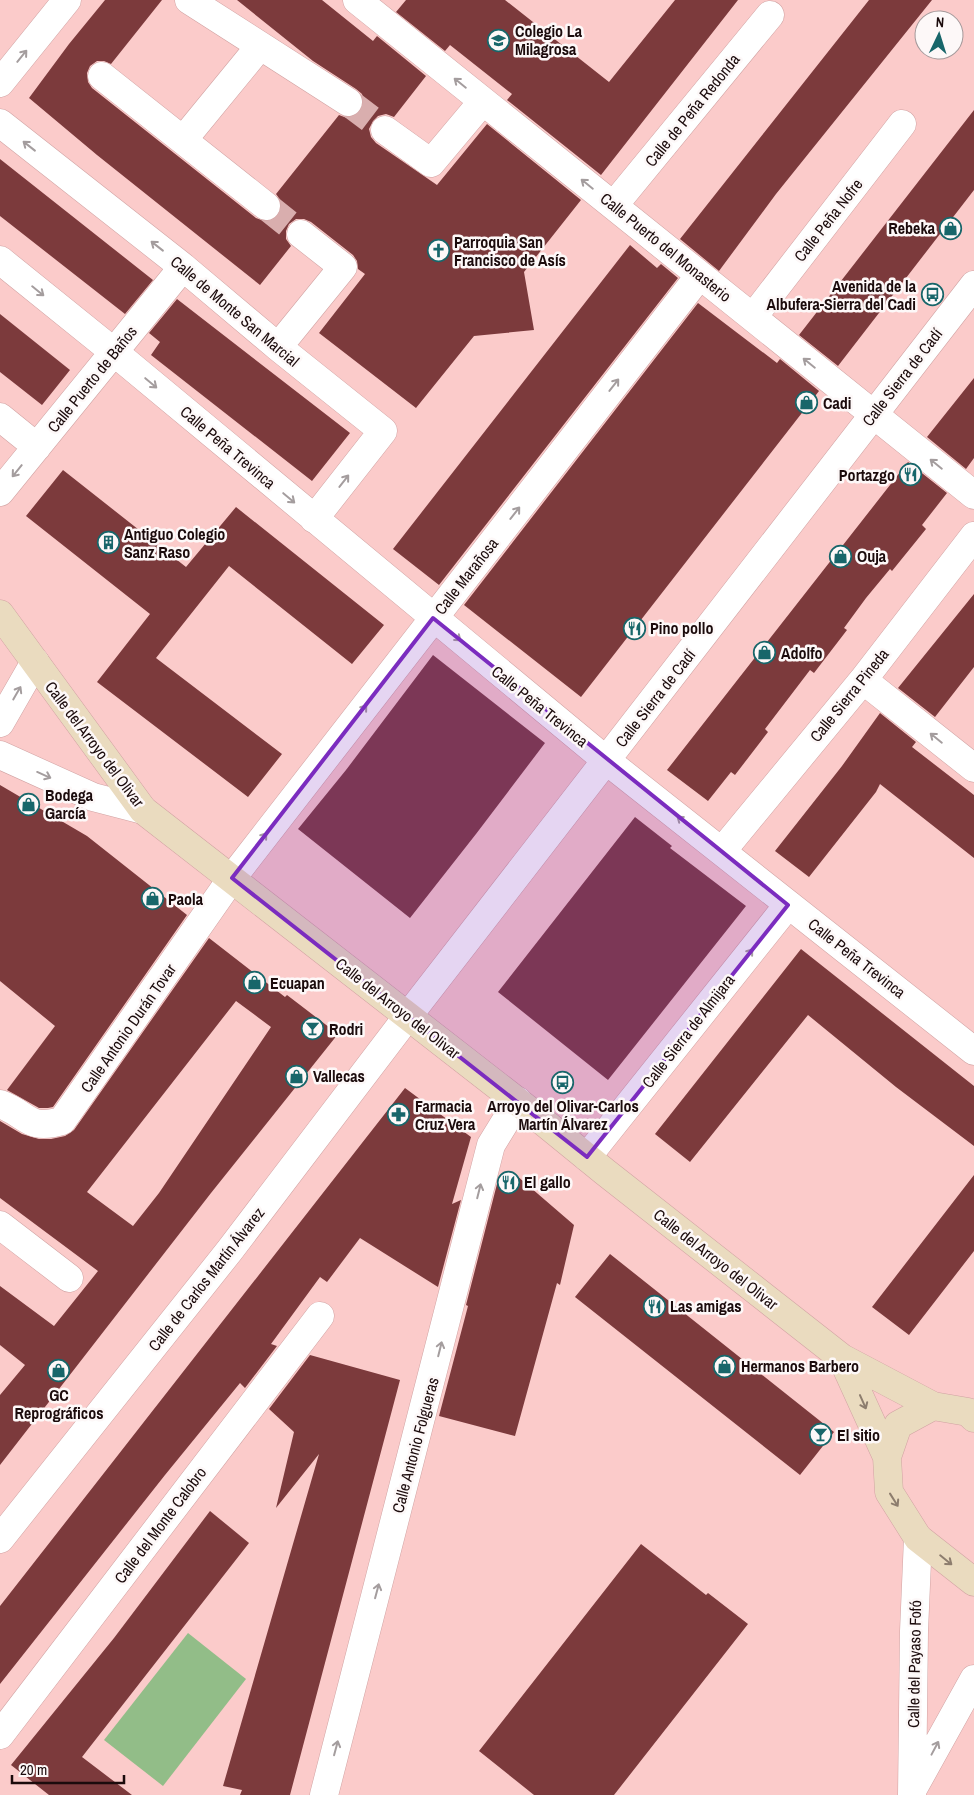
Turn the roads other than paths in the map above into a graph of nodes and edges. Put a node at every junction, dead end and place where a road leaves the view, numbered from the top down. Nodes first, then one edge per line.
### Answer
1 (189, 0) edge
2 (63, 1) edge
3 (366, 3) edge
4 (770, 15) dead end
5 (260, 46) junction
6 (102, 76) dead end
7 (0, 83) edge
8 (483, 101) junction
9 (348, 102) tunnel mouth
10 (0, 123) edge
11 (902, 124) dead end
12 (385, 130) tunnel mouth
13 (183, 140) junction
14 (266, 206) tunnel mouth
15 (614, 206) junction
16 (301, 234) tunnel mouth
17 (0, 260) edge
18 (183, 267) junction
19 (700, 275) junction
20 (974, 285) edge
21 (753, 317) junction
22 (278, 347) junction
23 (114, 352) junction
24 (873, 414) junction
25 (0, 417) edge
26 (37, 447) junction
27 (0, 492) edge
28 (974, 495) edge
29 (314, 519) junction
30 (974, 536) edge
31 (0, 614) edge
32 (433, 618) junction
33 (35, 662) junction
34 (863, 680) junction
35 (0, 723) edge
36 (0, 755) edge
37 (607, 761) junction
38 (974, 768) edge
39 (143, 810) junction
40 (722, 851) junction
41 (232, 878) junction
42 (788, 905) junction
43 (408, 1016) junction
44 (974, 1051) edge
45 (518, 1101) junction
46 (0, 1104) edge
47 (587, 1157) junction
48 (0, 1225) edge
49 (69, 1278) dead end
50 (320, 1316) dead end
51 (842, 1358) junction
52 (933, 1406) junction
53 (972, 1410) edge
54 (887, 1457) junction
55 (918, 1538) junction
56 (0, 1539) edge
57 (974, 1582) edge
58 (974, 1679) edge
59 (0, 1735) edge
60 (912, 1793) edge
61 (324, 1795) edge

1 - 5 street
7 -> 2 street
8 -> 3 street, Calle Puerto del Monasterio
4 - 15 street, Calle de Peña Redonda
5 - 9 street
5 - 13 street
6 - 13 street
8 - 12 street
15 -> 8 street, Calle Puerto del Monasterio
18 -> 10 street, Calle de Monte San Marcial
11 - 21 street, Calle Peña Nofre
13 - 14 street
15 - 19 street, Calle Puerto del Monasterio
16 - 22 street
17 -> 23 street, Calle Peña Trevinca
18 - 22 street, Calle de Monte San Marcial
18 - 23 street, Calle Puerto de Baños
19 - 21 street, Calle Puerto del Monasterio
32 -> 19 street, Calle Marañosa
20 - 24 street, Calle Sierra de Cadí
24 -> 21 street, Calle Puerto del Monasterio
29 -> 22 street, Calle de Monte San Marcial
23 - 26 street, Calle Puerto de Baños
23 -> 29 street, Calle Peña Trevinca
28 -> 24 street, Calle Puerto del Monasterio
24 - 37 street, Calle Sierra de Cadí
25 - 26 street
26 -> 27 street, Calle Puerto de Baños
29 - 32 street, Calle Peña Trevinca
30 - 34 street, Calle Sierra Pineda
31 - 33 street, Calle del Arroyo del Olivar
32 -> 37 street, Calle Peña Trevinca
41 -> 32 street, Calle Marañosa
35 -> 33 street
33 - 39 street, Calle del Arroyo del Olivar
38 -> 34 street
34 - 40 street, Calle Sierra Pineda
36 -> 39 street
40 -> 37 street, Calle Peña Trevinca
37 - 43 street, Calle Sierra de Cadí
39 - 41 street, Calle del Arroyo del Olivar
40 - 42 street, Calle Peña Trevinca
41 - 43 street, Calle del Arroyo del Olivar
41 - 46 street, Calle Antonio Durán Tovar
42 - 44 street, Calle Peña Trevinca
47 -> 42 street, Calle Sierra de Almijara
43 - 45 street, Calle del Arroyo del Olivar
43 - 56 street, Calle de Carlos Martín Álvarez
45 - 47 street, Calle del Arroyo del Olivar
61 -> 45 street, Calle Antonio Folgueras
47 - 51 street, Calle del Arroyo del Olivar
48 - 49 street
50 - 59 street, Calle del Monte Calobro
51 - 52 street, Calle del Arroyo del Olivar
51 -> 54 street, Calle del Arroyo del Olivar
52 - 53 street, Calle del Arroyo del Olivar
52 - 54 street
54 -> 55 street
55 -> 57 street
55 - 60 street, Calle del Payaso Fofó
60 -> 58 street, Calle del Payaso Fofó

